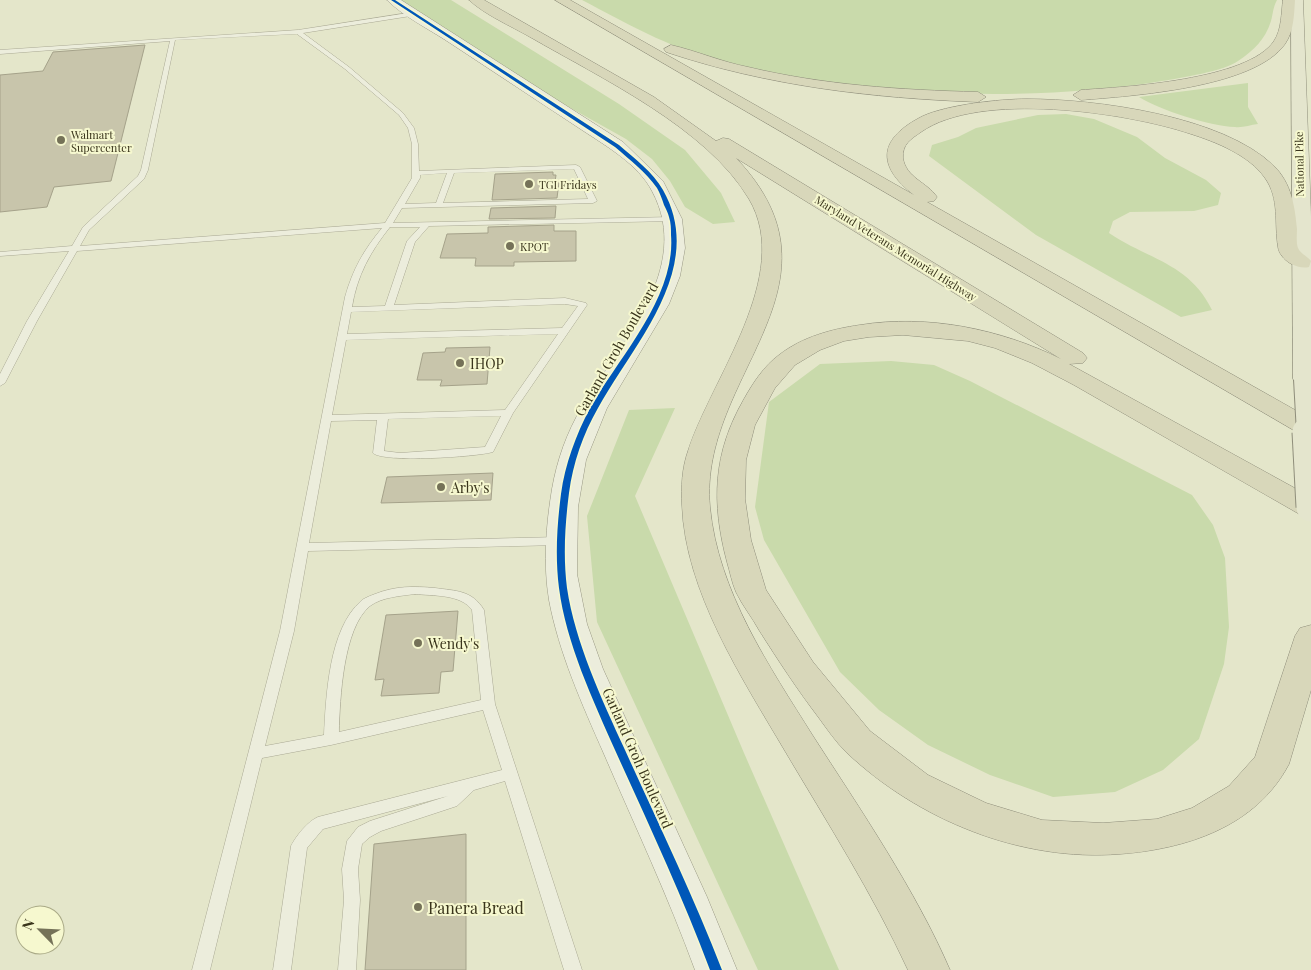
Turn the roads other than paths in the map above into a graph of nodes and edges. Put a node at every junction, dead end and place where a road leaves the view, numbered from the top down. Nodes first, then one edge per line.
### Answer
1 (392, 0) edge
2 (475, 0) edge
3 (561, 0) edge
4 (1288, 0) edge
5 (1297, 0) edge
6 (416, 14) junction
7 (298, 32) junction
8 (173, 39) junction
9 (0, 52) edge
10 (634, 91) junction
11 (451, 171) junction
12 (417, 173) junction
13 (439, 204) junction
14 (400, 206) junction
15 (673, 219) junction
16 (427, 224) junction
17 (388, 225) junction
18 (73, 249) junction
19 (0, 254) edge
20 (1302, 263) junction
21 (389, 308) junction
22 (346, 310) junction
23 (1128, 324) junction
24 (564, 331) junction
25 (341, 337) junction
26 (0, 383) edge
27 (508, 413) junction
28 (383, 416) junction
29 (327, 418) junction
30 (1311, 430) edge
31 (1311, 507) edge
32 (560, 541) junction
33 (304, 547) junction
34 (1311, 636) edge
35 (488, 704) junction
36 (331, 739) junction
37 (257, 753) junction
38 (510, 774) junction
39 (469, 785) junction
40 (201, 970) edge
41 (282, 970) edge
42 (347, 970) edge
43 (573, 970) edge
44 (716, 970) edge
45 (929, 970) edge

1 - 6 street, Garland Groh Boulevard
2 - 10 highway, Maryland Veterans Memorial Highway
3 - 4 highway
3 - 23 highway
5 - 20 main road, National Pike
6 - 7 lane
6 - 15 street, Garland Groh Boulevard
7 - 8 lane
7 - 12 lane
8 - 9 lane
8 - 18 lane
10 - 31 highway, Maryland Veterans Memorial Highway
10 - 45 highway
11 - 12 lane
11 - 13 lane
11 - 13 lane
12 - 14 lane
13 - 14 lane
14 - 17 lane
15 - 16 lane
15 - 32 street, Garland Groh Boulevard
16 - 17 lane
16 - 21 lane
17 - 18 lane
17 - 22 lane
18 - 19 lane
18 - 26 lane
20 - 23 highway
20 - 31 main road, National Pike, bridge
21 - 22 lane
21 - 24 lane
22 - 25 lane
23 - 30 highway
24 - 25 lane
24 - 27 lane
25 - 29 lane
27 - 28 lane
27 - 28 lane
28 - 29 lane
29 - 33 lane
31 - 34 highway
32 - 33 lane
32 - 44 street, Garland Groh Boulevard
33 - 37 lane
35 - 36 lane
35 - 36 lane
35 - 38 lane
36 - 37 lane
37 - 40 lane
38 - 39 lane
38 - 43 lane
39 - 41 lane
39 - 42 lane

